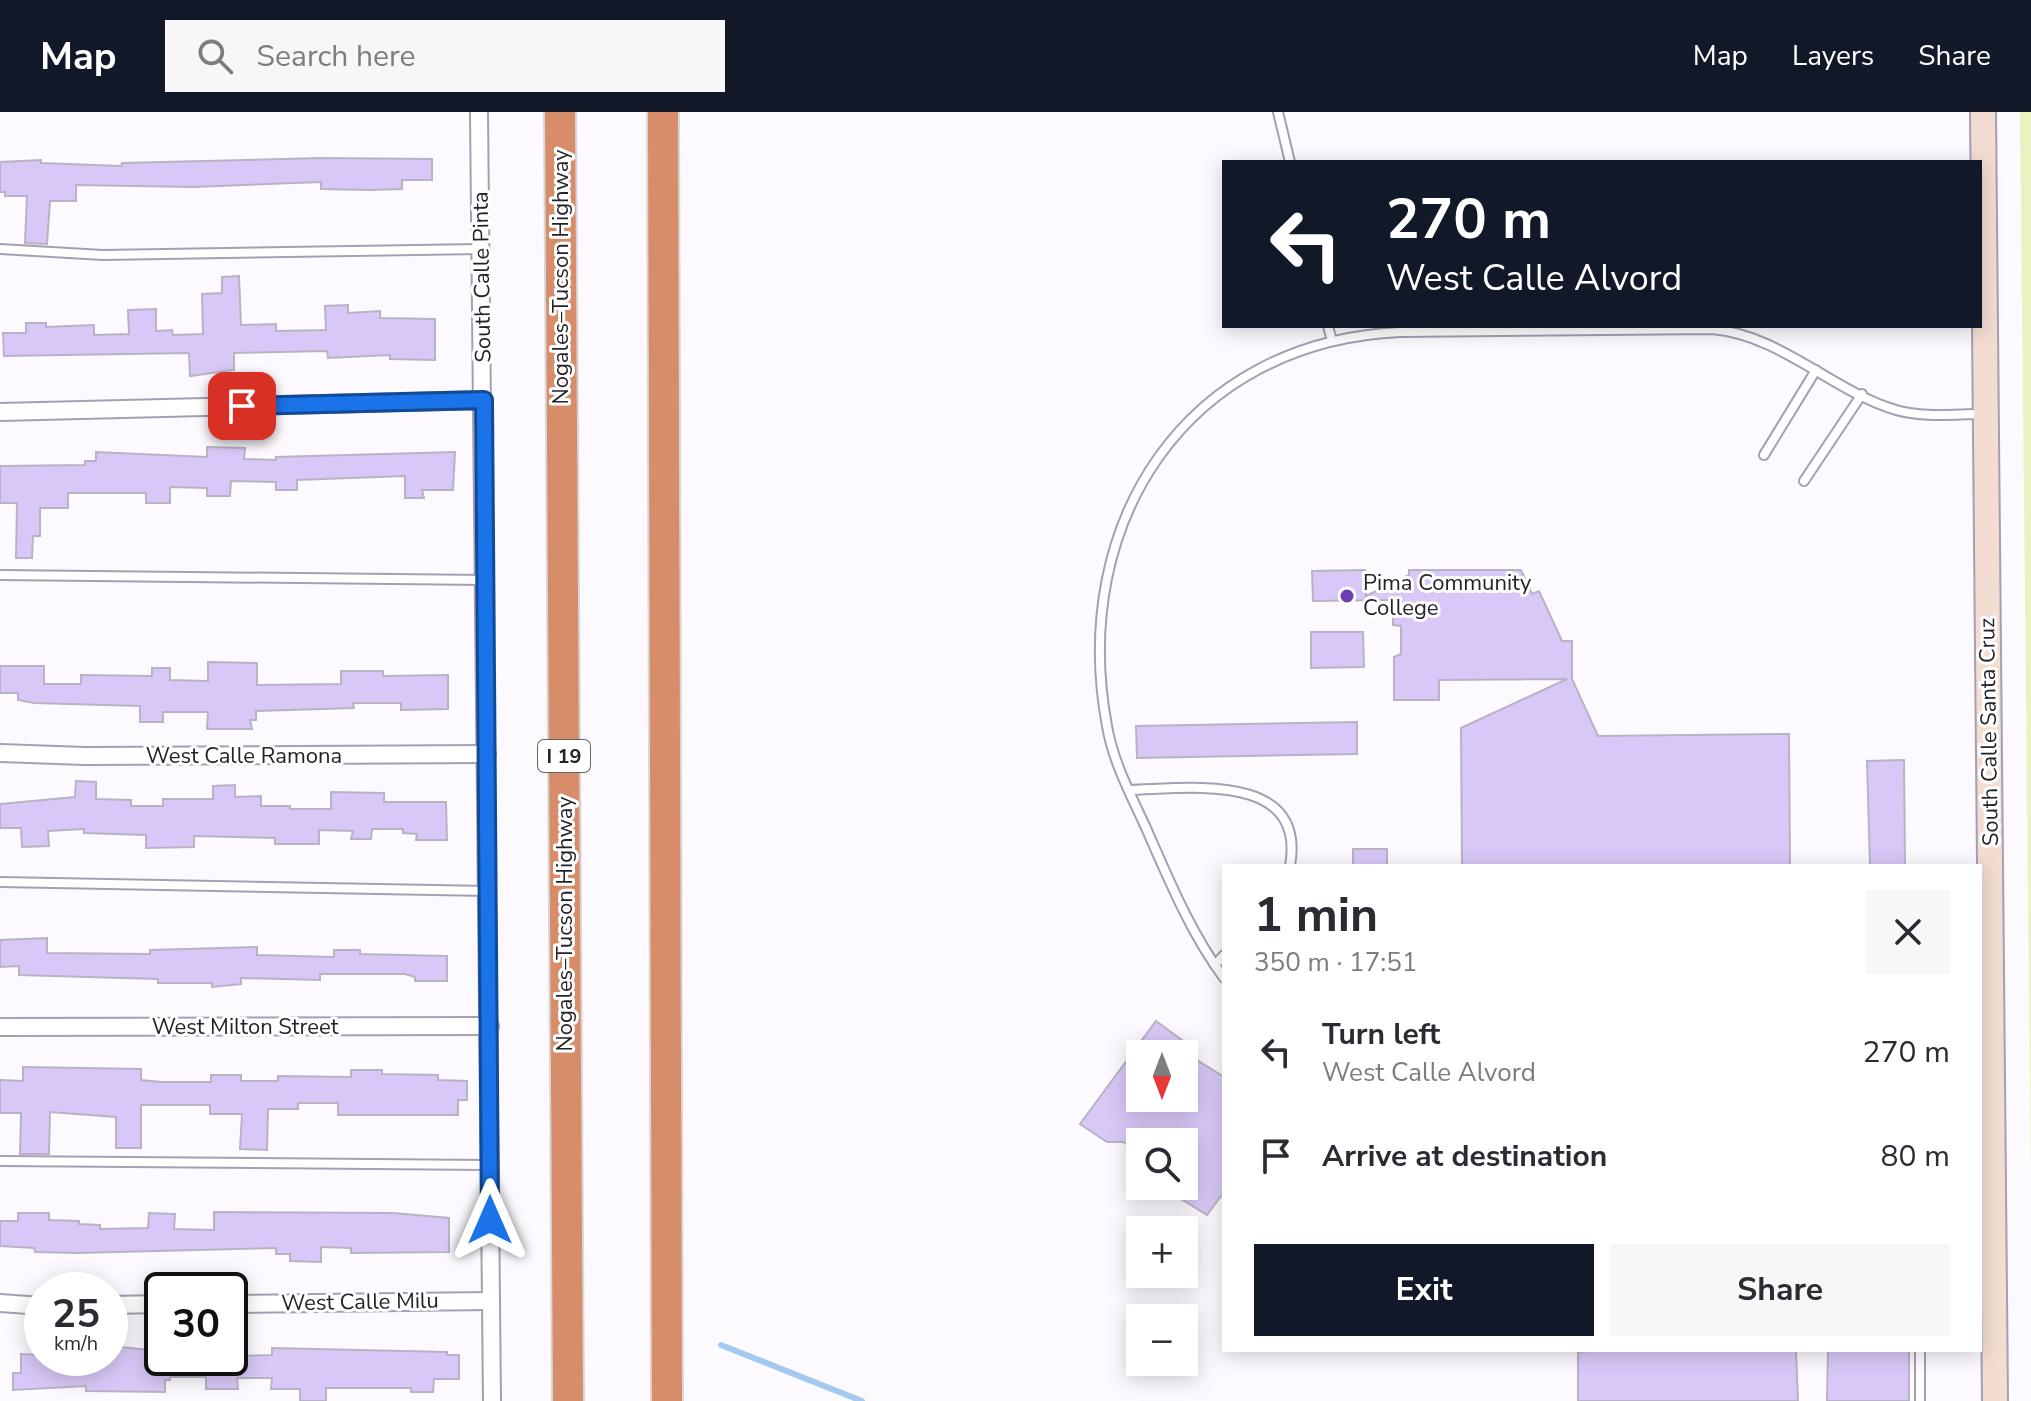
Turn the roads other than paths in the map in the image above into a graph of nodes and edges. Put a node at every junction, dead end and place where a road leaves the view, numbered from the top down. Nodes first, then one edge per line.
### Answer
1 (479, 112) edge
2 (560, 112) edge
3 (663, 112) edge
4 (1278, 112) edge
5 (1983, 112) edge
6 (1290, 160) edge
7 (0, 249) edge
8 (482, 249) junction
9 (1329, 328) edge
10 (1332, 341) junction
11 (1816, 370) junction
12 (1862, 394) junction
13 (484, 400) junction
14 (0, 412) edge
15 (1987, 414) junction
16 (1764, 455) dead end
17 (1804, 481) dead end
18 (0, 575) edge
19 (486, 580) junction
20 (0, 753) edge
21 (487, 754) junction
22 (1129, 790) junction
23 (1290, 864) edge
24 (0, 882) edge
25 (489, 891) junction
26 (1222, 957) edge
27 (1215, 965) junction
28 (1222, 975) edge
29 (490, 1026) junction
30 (0, 1027) edge
31 (1986, 1054) edge
32 (0, 1161) edge
33 (490, 1165) junction
34 (1987, 1272) edge
35 (489, 1301) junction
36 (0, 1303) edge
37 (248, 1304) edge
38 (24, 1305) edge
39 (1920, 1352) edge
40 (492, 1401) edge
41 (568, 1401) edge
42 (667, 1401) edge
43 (1920, 1401) edge
44 (1995, 1401) edge

1 - 8 street, South Calle Pinta
2 - 41 highway, Nogales–Tucson Highway / I 19
3 - 42 highway
4 - 6 lane
5 - 15 street, South Calle Santa Cruz
7 - 8 lane
8 - 13 street, South Calle Pinta
9 - 10 lane
10 - 11 lane
10 - 22 lane
11 - 12 lane
11 - 16 lane
12 - 15 lane
12 - 17 lane
13 - 14 street
13 - 19 street, South Calle Pinta
15 - 31 street, South Calle Santa Cruz
18 - 19 lane
19 - 21 street, South Calle Pinta
20 - 21 street, West Calle Ramona
21 - 25 street, South Calle Pinta
22 - 23 lane
22 - 27 lane
24 - 25 lane
25 - 29 street, South Calle Pinta
26 - 27 lane
27 - 28 lane
29 - 30 street, West Milton Street
29 - 33 street, South Calle Pinta
31 - 34 street, South Calle Santa Cruz
32 - 33 lane
33 - 35 street, South Calle Pinta
34 - 44 street, South Calle Santa Cruz
35 - 37 street, West Calle Milu
35 - 40 street, South Calle Pinta
36 - 38 street
39 - 43 lane

